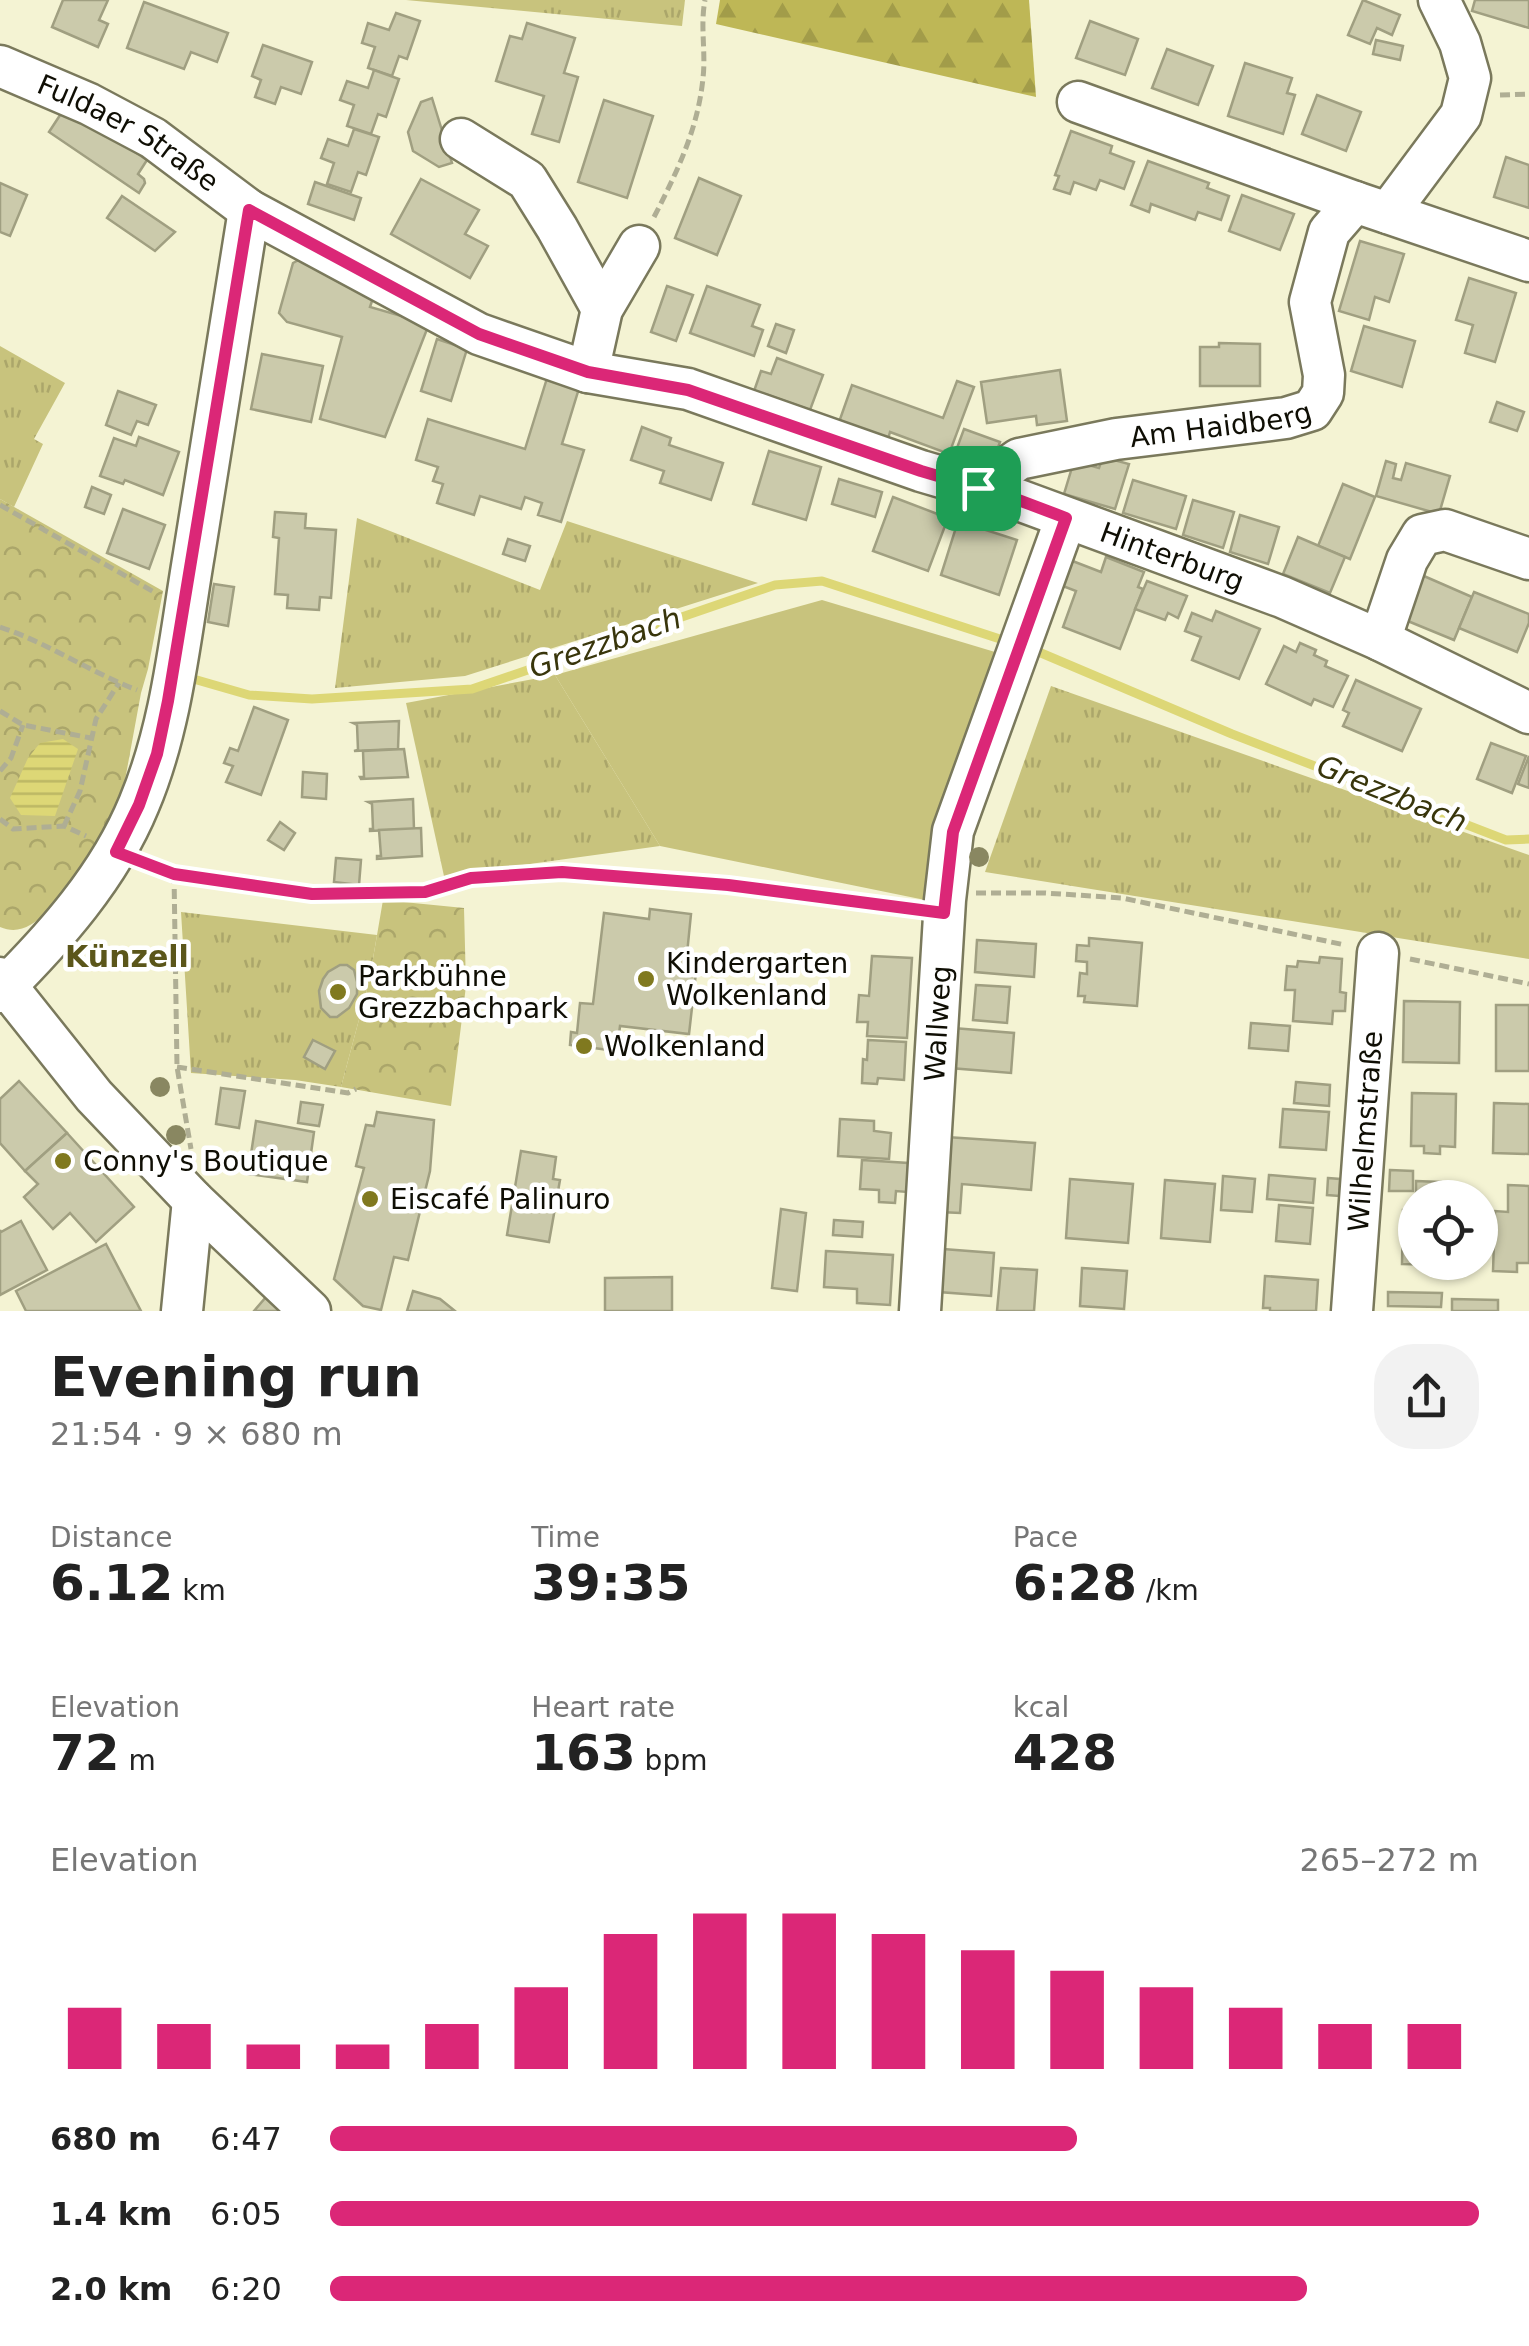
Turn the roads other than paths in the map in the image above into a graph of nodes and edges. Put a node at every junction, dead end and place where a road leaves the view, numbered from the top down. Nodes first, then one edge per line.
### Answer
1 (1439, 0) edge
2 (0, 66) edge
3 (1078, 102) dead end
4 (461, 139) dead end
5 (1371, 207) junction
6 (249, 210) junction
7 (639, 246) road end
8 (1529, 261) edge
9 (602, 309) junction
10 (588, 372) junction
11 (978, 488) junction
12 (1066, 518) junction
13 (1529, 559) edge
14 (1380, 640) junction
15 (1529, 714) edge
16 (1378, 952) road end
17 (2, 985) edge
18 (191, 1198) junction
19 (182, 1311) edge
20 (310, 1311) edge
21 (920, 1311) edge
22 (1352, 1311) edge

1 - 5 street
2 - 6 street, Fuldaer Straße
3 - 5 street
4 - 9 street
5 - 8 street
5 - 11 street, Am Haidberg
6 - 10 street, Hinterburg
6 - 17 street
7 - 9 street
9 - 10 street
10 - 11 street, Hinterburg
11 - 12 street, Hinterburg
12 - 14 street, Hinterburg
12 - 21 street, Wallweg
13 - 14 street
14 - 15 street, Hinterburg
16 - 22 street, Wilhelmstraße
17 - 18 street
18 - 19 street
18 - 20 street

